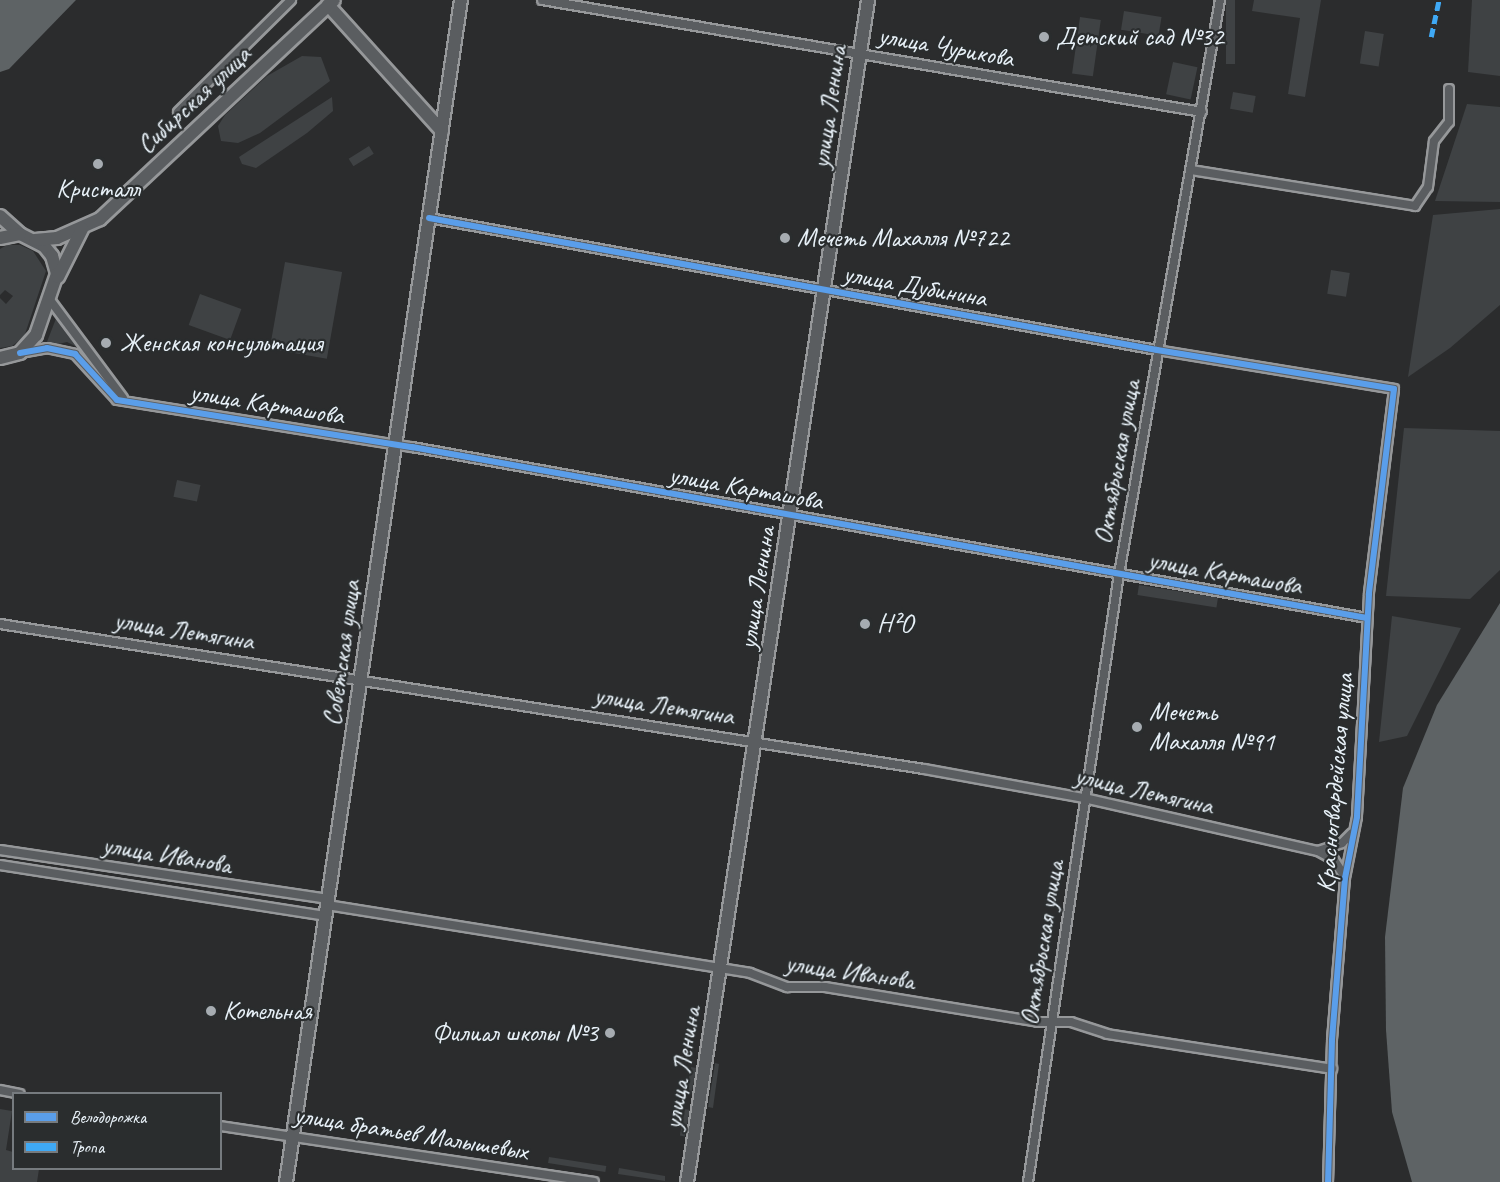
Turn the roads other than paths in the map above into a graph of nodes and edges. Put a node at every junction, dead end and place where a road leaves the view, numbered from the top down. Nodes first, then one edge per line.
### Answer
1 (291, 0) edge
2 (462, 0) edge
3 (542, 0) edge
4 (868, 0) edge
5 (1220, 0) edge
6 (329, 2) edge
7 (859, 53) junction
8 (1449, 88) dead end
9 (178, 112) dead end
10 (1202, 112) junction
11 (442, 131) junction
12 (1191, 170) junction
13 (0, 216) edge
14 (429, 218) junction
15 (82, 229) junction
16 (20, 234) junction
17 (0, 238) edge
18 (35, 240) junction
19 (56, 281) junction
20 (825, 289) junction
21 (50, 300) junction
22 (1157, 350) junction
23 (20, 353) junction
24 (0, 358) edge
25 (0, 369) edge
26 (1394, 389) joint
27 (121, 400) junction
28 (394, 445) junction
29 (791, 516) junction
30 (1119, 574) junction
31 (1367, 618) junction
32 (0, 624) edge
33 (361, 681) junction
34 (757, 741) junction
35 (1084, 798) junction
36 (1351, 833) junction
37 (0, 850) edge
38 (1318, 851) junction
39 (0, 865) edge
40 (1346, 878) junction
41 (327, 907) junction
42 (721, 969) junction
43 (1051, 1024) junction
44 (1332, 1069) junction
45 (222, 1126) edge
46 (292, 1136) junction
47 (286, 1182) edge
48 (594, 1182) edge
49 (687, 1182) edge
50 (1028, 1182) edge
51 (1328, 1182) edge

1 - 9 street
2 - 11 street, Советская улица
3 - 7 street, улица Чурикова
4 - 7 street, улица Ленина
5 - 10 street, Октябрьская улица
6 - 11 street
6 - 15 street, Сибирская улица
7 - 10 street, улица Чурикова
7 - 20 street, улица Ленина
8 - 12 street
10 - 12 street, Октябрьская улица
11 - 14 street, Советская улица
12 - 22 street, Октябрьская улица
13 - 16 street
14 - 20 street, улица Дубинина
14 - 28 street, Советская улица
15 - 18 street, Сибирская улица
15 - 19 street, Сибирская улица
16 - 17 street
16 - 18 street
18 - 19 street
19 - 21 street, Сибирская улица
20 - 22 street, улица Дубинина
20 - 29 street, улица Ленина
21 - 23 street, Сибирская улица
21 - 27 street
22 - 26 street, улица Дубинина
22 - 30 street, Октябрьская улица
23 - 24 street
23 - 25 street, Сибирская улица
23 - 27 street
26 - 31 street, Красногвардейская улица
27 - 28 street, улица Карташова
28 - 29 street, улица Карташова
28 - 33 street, Советская улица
29 - 30 street, улица Карташова
29 - 34 street, улица Ленина
30 - 31 street, улица Карташова
30 - 35 street, Октябрьская улица
31 - 36 street, Красногвардейская улица
32 - 33 street, улица Летягина
33 - 34 street, улица Летягина
33 - 41 street, Советская улица
34 - 35 street, улица Летягина
34 - 42 street, улица Ленина
35 - 38 street, улица Летягина
35 - 43 street, Октябрьская улица
36 - 38 street
36 - 40 street, Красногвардейская улица
37 - 41 street, улица Иванова
38 - 40 street, улица Летягина
39 - 41 street, улица Иванова
40 - 44 street, Красногвардейская улица
41 - 42 street, улица Иванова
41 - 46 street, Советская улица
42 - 43 street, улица Иванова
42 - 49 street, улица Ленина
43 - 44 street, улица Иванова
43 - 50 street, Октябрьская улица
44 - 51 street, Красногвардейская улица
45 - 46 street, улица братьев Малышевых
46 - 47 street, Советская улица
46 - 48 street, улица братьев Малышевых

